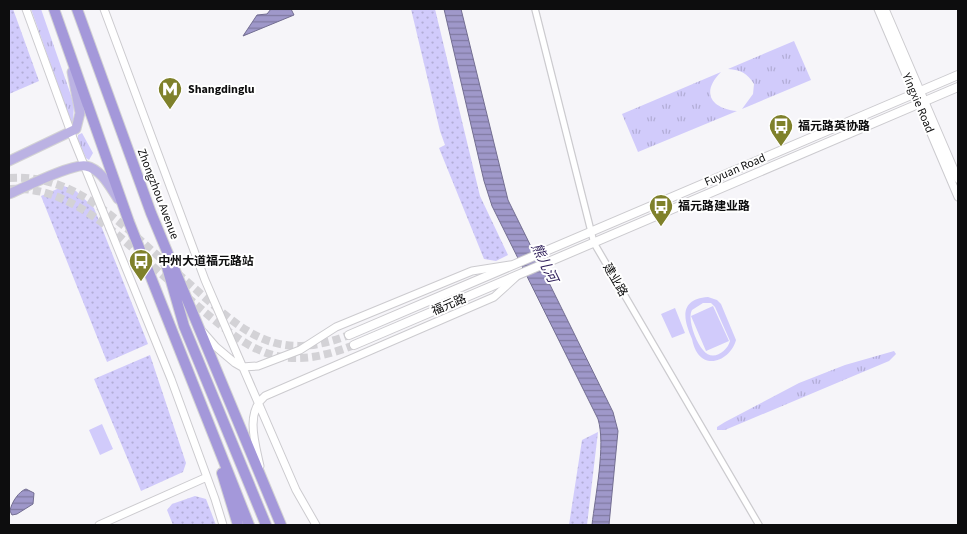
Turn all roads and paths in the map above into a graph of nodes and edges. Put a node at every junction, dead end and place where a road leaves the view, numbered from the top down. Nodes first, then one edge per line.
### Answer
1 (26, 9) edge
2 (54, 9) edge
3 (76, 9) edge
4 (104, 9) edge
5 (535, 9) edge
6 (878, 9) edge
7 (885, 9) edge
8 (67, 47) junction
9 (958, 75) edge
10 (958, 87) edge
11 (917, 92) junction
12 (922, 103) junction
13 (71, 132) junction
14 (9, 161) edge
15 (84, 166) junction
16 (958, 178) edge
17 (9, 194) edge
18 (958, 197) edge
19 (123, 205) junction
20 (151, 213) junction
21 (590, 232) junction
22 (594, 243) junction
23 (539, 254) joint
24 (517, 263) junction
25 (544, 264) joint
26 (520, 274) junction
27 (199, 328) junction
28 (350, 335) tunnel mouth
29 (354, 345) tunnel mouth
30 (183, 358) junction
31 (242, 367) junction
32 (258, 402) junction
33 (207, 477) junction
34 (263, 483) junction
35 (99, 525) edge
36 (223, 525) edge
37 (238, 525) edge
38 (249, 525) edge
39 (266, 525) edge
40 (281, 525) edge
41 (288, 525) edge
42 (316, 525) edge
43 (758, 525) edge

1 - 13 street
2 - 8 highway
3 - 20 highway, Zhongzhou Avenue
4 - 31 street
5 - 21 street, 建业路
6 - 11 street, Yingxie Road
7 - 11 street, Yingxie Road
8 - 13 main road
8 - 19 highway
9 - 11 main road, Fuyuan Road
10 - 12 main road, Fuyuan Road
11 - 12 street, Yingxie Road
11 - 21 main road, Fuyuan Road
12 - 16 street, Yingxie Road
12 - 18 street, Yingxie Road
12 - 22 main road, Fuyuan Road
13 - 14 main road
13 - 15 street
15 - 17 main road
15 - 19 main road
15 - 33 street
19 - 30 highway
20 - 27 highway, Zhongzhou Avenue
20 - 39 highway
21 - 22 street, 建业路
21 - 23 main road, Fuyuan Road
22 - 25 main road, Fuyuan Road
22 - 43 street, 建业路
23 - 24 main road, 福元路
24 - 28 main road, 福元路
24 - 31 street
25 - 26 main road, 福元路
26 - 29 main road, 福元路
26 - 32 street
27 - 31 street
27 - 34 highway, Zhongzhou Avenue
30 - 37 highway
30 - 38 highway
31 - 32 street
32 - 34 street
32 - 42 street
33 - 35 street
33 - 36 street
34 - 40 highway, Zhongzhou Avenue
34 - 41 highway

